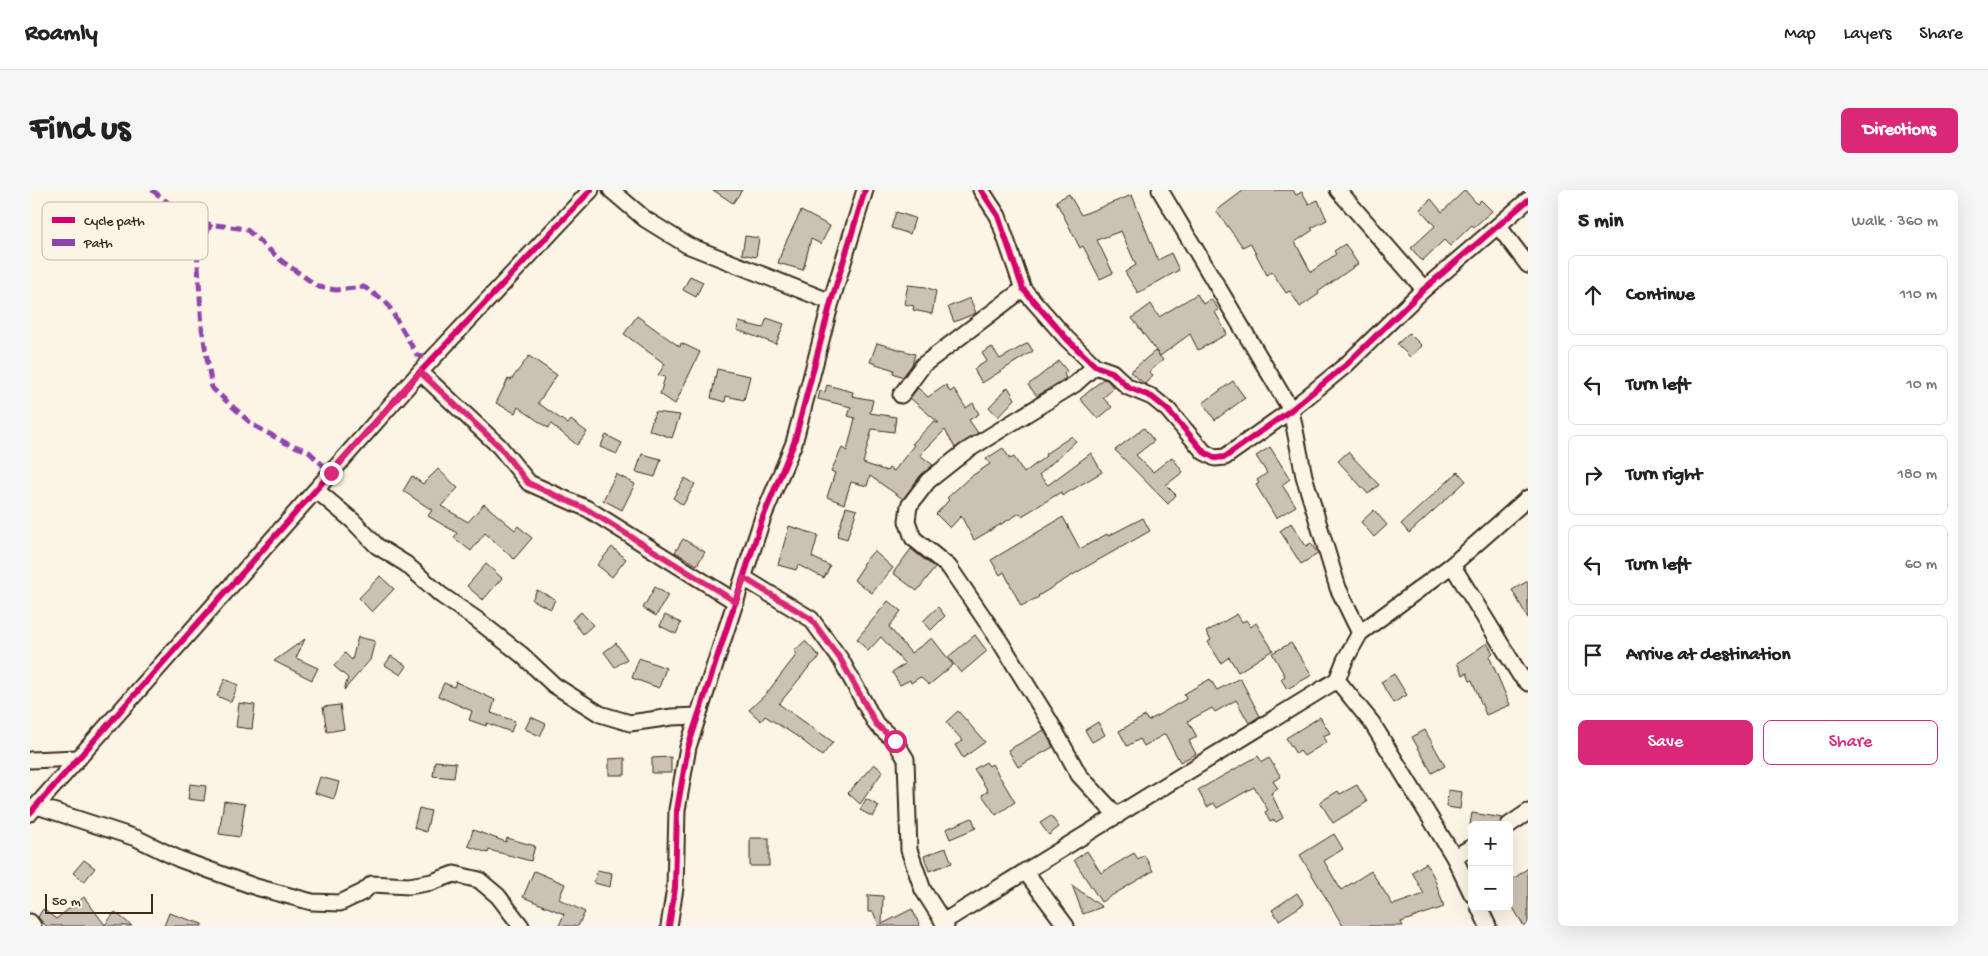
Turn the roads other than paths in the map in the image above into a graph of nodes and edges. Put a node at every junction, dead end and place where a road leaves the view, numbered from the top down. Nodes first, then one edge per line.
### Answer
1 (591, 190) edge
2 (610, 190) edge
3 (865, 190) edge
4 (980, 190) edge
5 (1160, 190) edge
6 (1338, 190) edge
7 (1522, 190) edge
8 (1528, 196) edge
9 (1528, 200) edge
10 (1499, 227) junction
11 (1528, 265) edge
12 (1023, 289) junction
13 (1424, 289) junction
14 (831, 302) junction
15 (1094, 366) junction
16 (420, 372) junction
17 (901, 395) dead end
18 (1291, 410) junction
19 (316, 490) junction
20 (1528, 498) edge
21 (1452, 565) junction
22 (744, 578) junction
23 (736, 602) junction
24 (1360, 633) junction
25 (1337, 680) junction
26 (1528, 683) edge
27 (698, 716) junction
28 (79, 758) junction
29 (30, 760) edge
30 (33, 809) edge
31 (1528, 812) edge
32 (1117, 816) junction
33 (1513, 822) edge
34 (1468, 849) edge
35 (1454, 857) junction
36 (1025, 871) junction
37 (1468, 886) edge
38 (1481, 911) edge
39 (30, 922) edge
40 (945, 924) edge
41 (33, 926) edge
42 (521, 926) edge
43 (669, 926) edge
44 (1066, 926) edge
45 (1488, 926) edge

1 - 16 street
2 - 14 street
3 - 14 street
4 - 12 street
5 - 18 street
6 - 13 street
7 - 8 street
9 - 10 street
10 - 11 street
10 - 13 street
12 - 15 street
12 - 17 street
13 - 18 street
14 - 22 street
15 - 18 street
15 - 32 street
16 - 19 street
16 - 23 street
18 - 24 street
19 - 27 street
19 - 28 street
20 - 21 street
21 - 24 street
21 - 26 street
22 - 23 street
22 - 40 street
23 - 27 street
24 - 25 street
25 - 32 street
25 - 35 street
27 - 43 street
28 - 29 street
28 - 30 street
30 - 42 street
31 - 33 street
32 - 36 street
34 - 35 street
35 - 37 street
36 - 40 street
36 - 44 street
38 - 45 street
39 - 41 street

